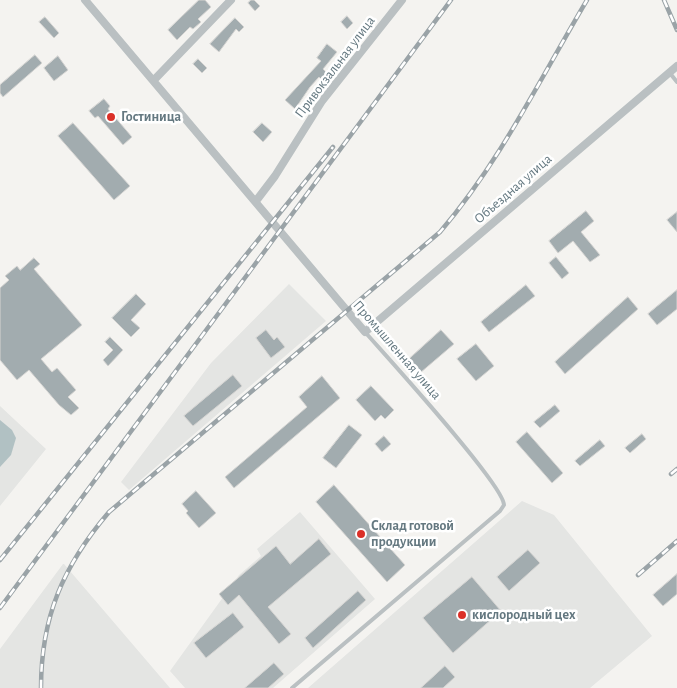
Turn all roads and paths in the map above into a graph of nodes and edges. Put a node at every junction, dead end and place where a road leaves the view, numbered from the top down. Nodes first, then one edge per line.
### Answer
1 (85, 0) edge
2 (231, 0) edge
3 (402, 0) edge
4 (677, 66) edge
5 (669, 72) junction
6 (154, 80) junction
7 (677, 82) edge
8 (256, 200) junction
9 (365, 332) junction
10 (292, 688) edge

1 - 6 street, Промышленная улица
2 - 6 street
3 - 8 street, Привокзальная улица
4 - 5 street, Объездная улица
5 - 7 lane
5 - 9 street, Объездная улица
6 - 8 street, Промышленная улица
8 - 9 street, Промышленная улица
9 - 10 lane, Промышленная улица

